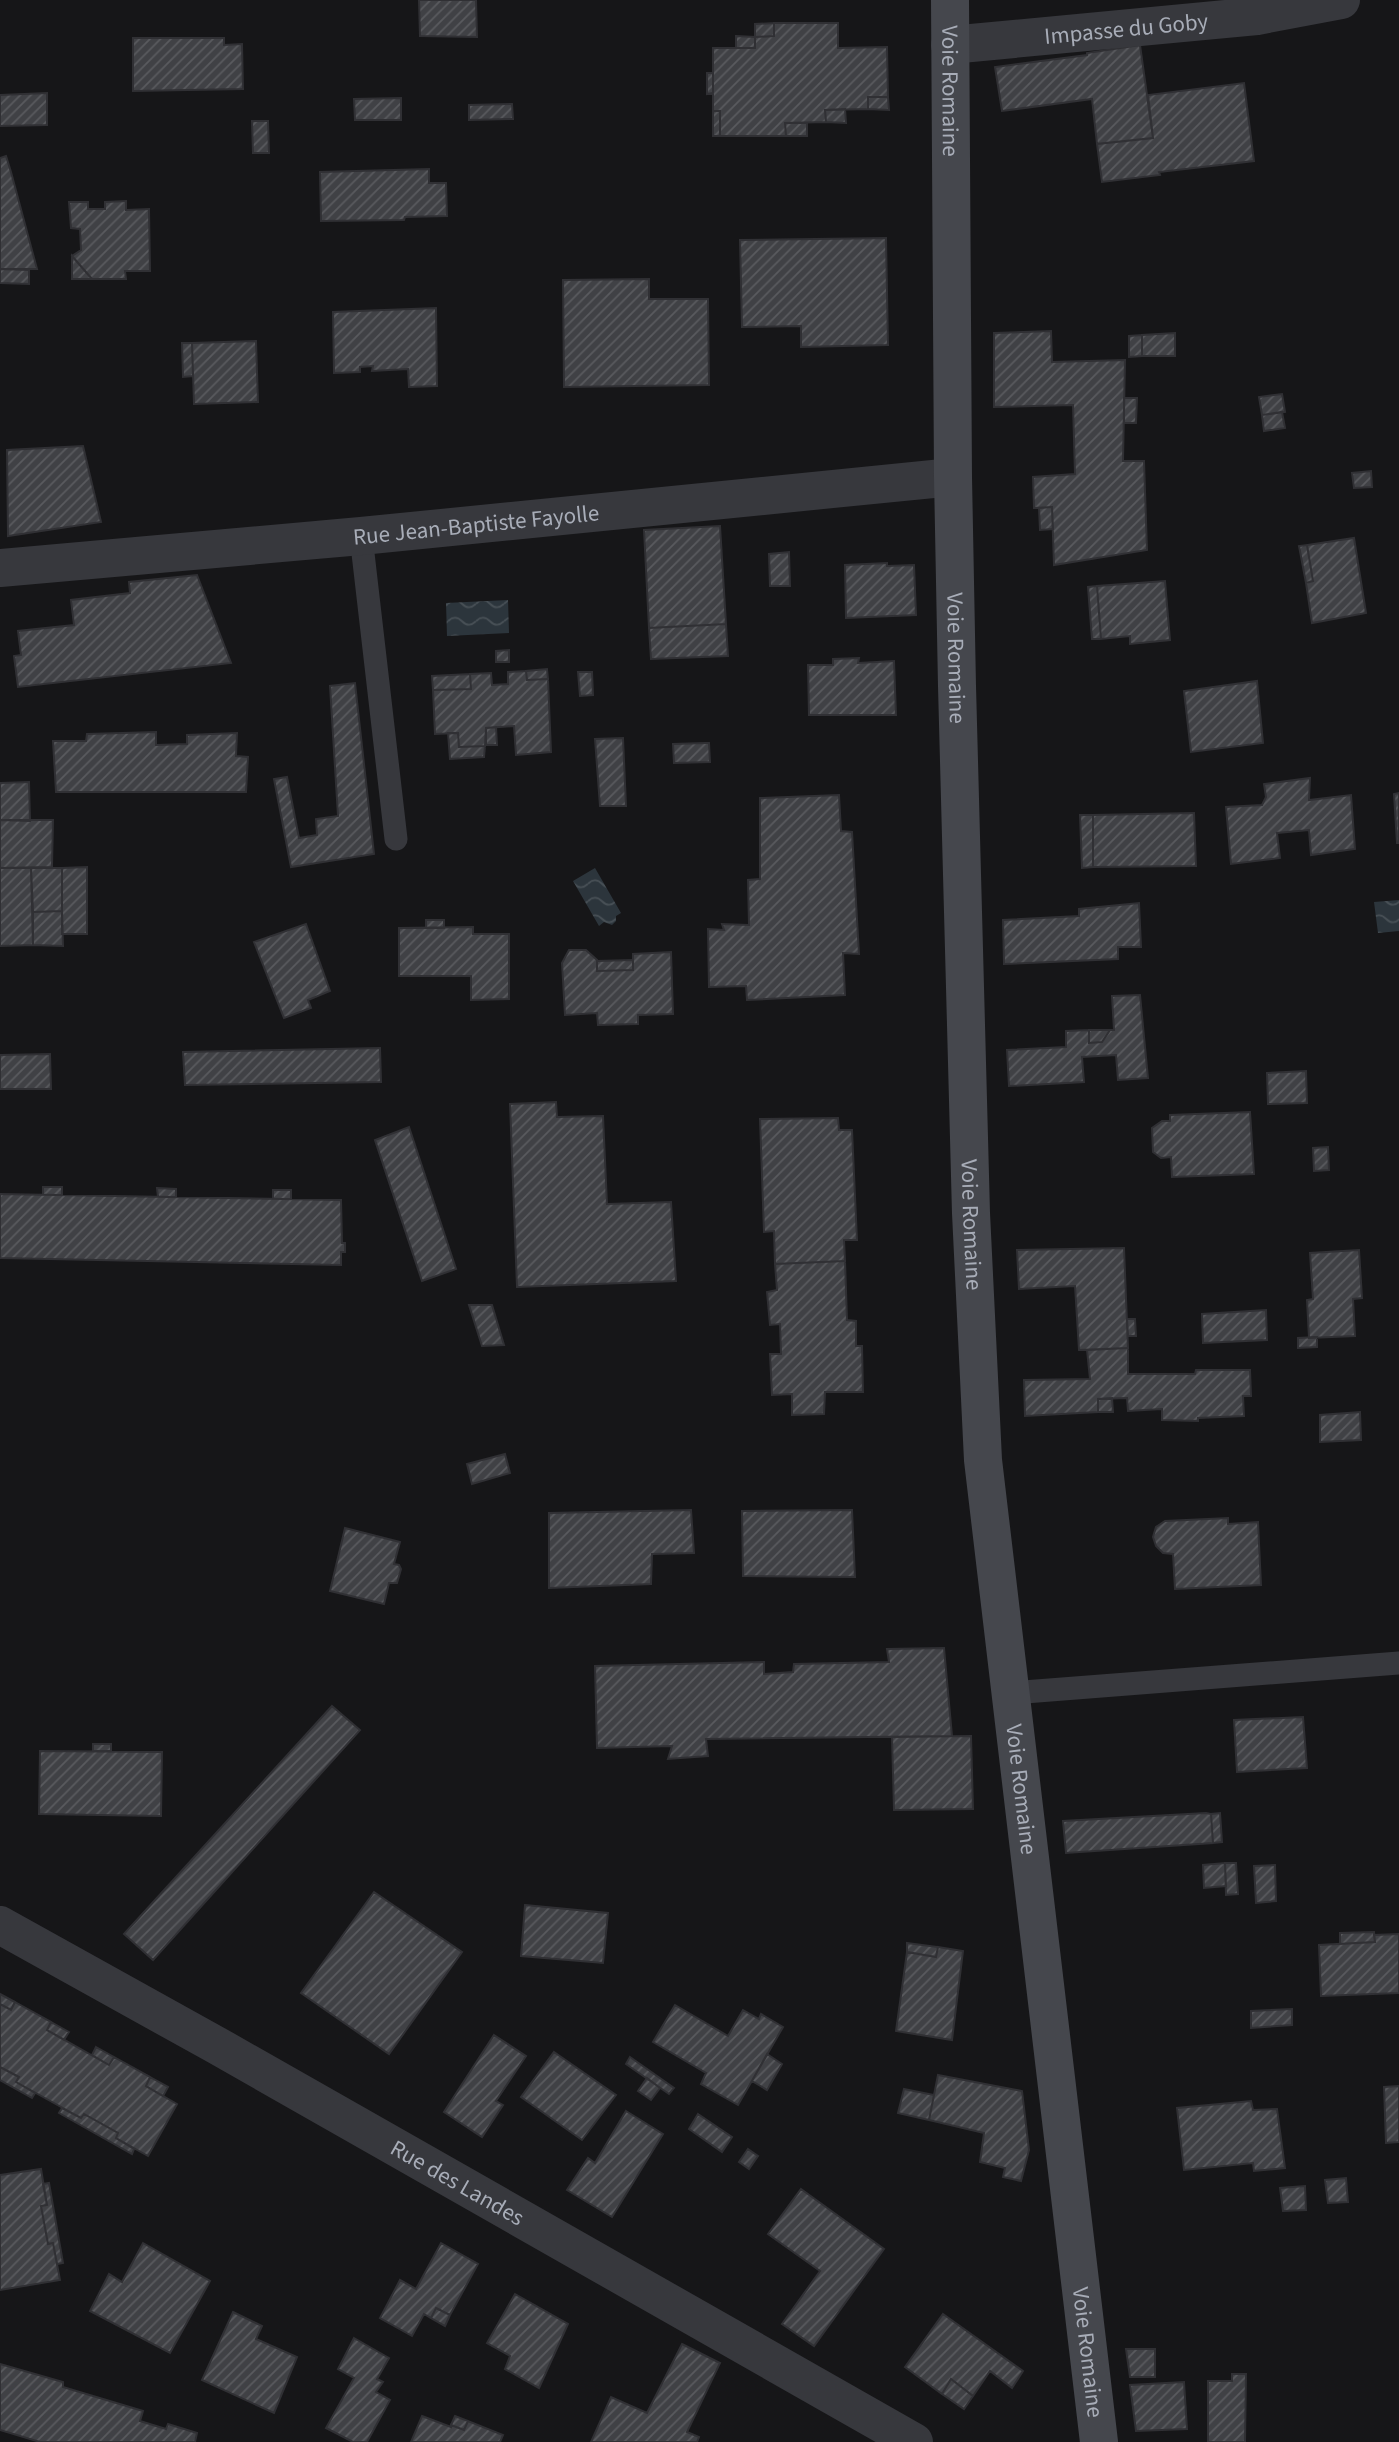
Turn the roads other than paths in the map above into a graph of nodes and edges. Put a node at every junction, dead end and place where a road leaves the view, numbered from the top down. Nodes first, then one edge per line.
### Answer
1 (950, 0) edge
2 (1341, 0) edge
3 (950, 45) junction
4 (953, 477) junction
5 (361, 536) junction
6 (0, 568) edge
7 (396, 839) dead end
8 (1399, 1663) edge
9 (1011, 1693) junction
10 (0, 1925) edge
11 (914, 2442) edge
12 (1099, 2442) edge

1 - 3 street, Voie Romaine
2 - 3 street, Impasse du Goby
3 - 4 street, Voie Romaine
4 - 5 street, Rue Jean-Baptiste Fayolle
4 - 9 street, Voie Romaine
5 - 6 street, Rue Jean-Baptiste Fayolle
5 - 7 lane
8 - 9 lane
9 - 12 street, Voie Romaine
10 - 11 street, Rue des Landes

